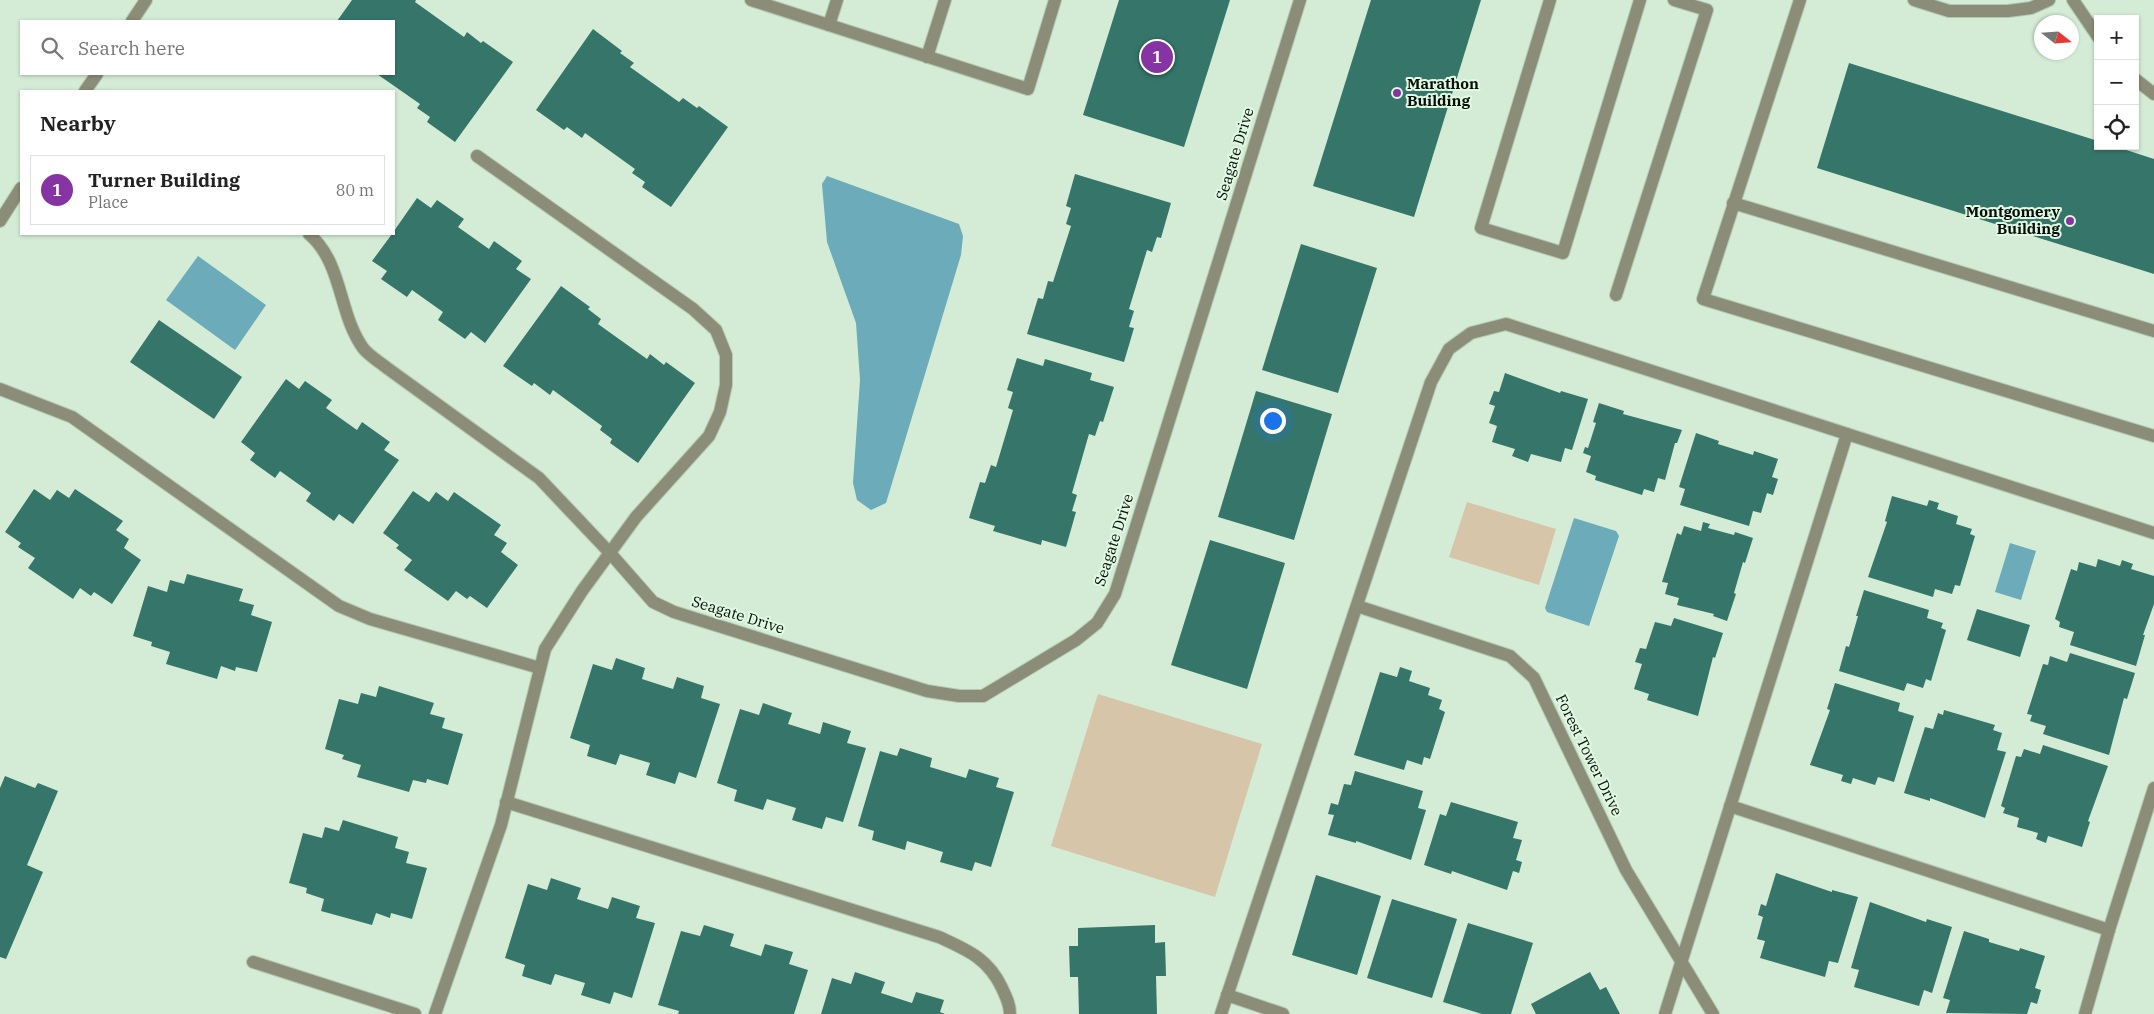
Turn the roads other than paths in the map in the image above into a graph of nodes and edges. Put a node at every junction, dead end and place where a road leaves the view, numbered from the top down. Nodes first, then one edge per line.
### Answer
1 (146, 0) edge
2 (837, 0) edge
3 (945, 0) edge
4 (1055, 0) edge
5 (1300, 0) edge
6 (1550, 0) edge
7 (1640, 0) edge
8 (1674, 0) edge
9 (1800, 0) edge
10 (1914, 0) edge
11 (2049, 0) edge
12 (2073, 0) edge
13 (758, 1) edge
14 (133, 20) edge
15 (829, 25) junction
16 (2094, 31) edge
17 (927, 57) junction
18 (96, 75) edge
19 (2139, 82) edge
20 (86, 90) edge
21 (2154, 94) edge
22 (477, 156) dead end
23 (20, 190) edge
24 (1733, 203) junction
25 (0, 221) edge
26 (310, 235) edge
27 (1616, 295) dead end
28 (2154, 331) edge
29 (0, 389) edge
30 (1847, 434) junction
31 (2154, 436) edge
32 (2154, 533) edge
33 (610, 553) junction
34 (1357, 606) junction
35 (540, 668) junction
36 (2154, 788) edge
37 (506, 802) junction
38 (1730, 806) junction
39 (2109, 930) junction
40 (1682, 961) junction
41 (253, 962) dead end
42 (1227, 995) junction
43 (416, 1014) edge
44 (435, 1014) edge
45 (1010, 1014) edge
46 (1221, 1014) edge
47 (1283, 1014) edge
48 (1665, 1014) edge
49 (1713, 1014) edge
50 (2085, 1014) edge

1 - 14 street
2 - 15 street
3 - 17 street
4 - 17 street
5 - 33 street, Seagate Drive
6 - 7 street
8 - 27 street
9 - 24 street
10 - 11 street
12 - 16 street
13 - 15 street
15 - 17 street
18 - 20 street
19 - 21 street
22 - 33 street
23 - 25 street
24 - 28 street
24 - 31 street
26 - 33 street, Seagate Drive
29 - 35 street
30 - 32 street
30 - 34 street
30 - 38 street
33 - 35 street
34 - 40 street, Forest Tower Drive
34 - 42 street
35 - 37 street
36 - 39 street
37 - 44 street
37 - 45 street
38 - 39 street
38 - 40 street
39 - 50 street
40 - 48 street
40 - 49 street, Forest Tower Drive
41 - 43 street
42 - 46 street
42 - 47 street

